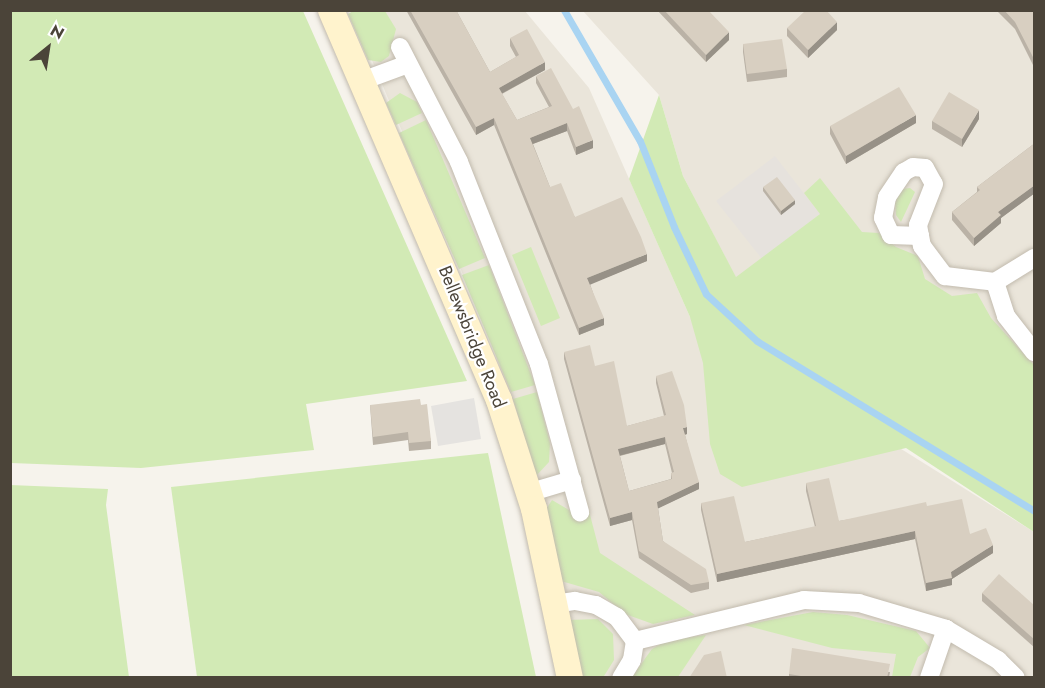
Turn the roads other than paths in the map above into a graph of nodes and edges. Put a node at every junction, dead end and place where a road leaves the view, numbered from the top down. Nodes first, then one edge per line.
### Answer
1 (331, 10) edge
2 (362, 81) junction
3 (920, 236) dead end
4 (1035, 258) edge
5 (995, 282) junction
6 (1035, 352) edge
7 (572, 480) junction
8 (528, 493) junction
9 (580, 512) dead end
10 (555, 604) junction
11 (946, 629) junction
12 (634, 641) junction
13 (570, 678) edge
14 (621, 678) edge
15 (929, 678) edge
16 (1016, 678) edge

1 - 2 street, Bellewsbridge Road
2 - 7 street
2 - 8 street, Bellewsbridge Road
3 - 5 street
4 - 5 street
5 - 6 street
7 - 8 street
7 - 9 street
8 - 10 street, Bellewsbridge Road
10 - 12 street
10 - 13 street, Bellewsbridge Road
11 - 12 street
11 - 15 street
11 - 16 street
12 - 14 street

